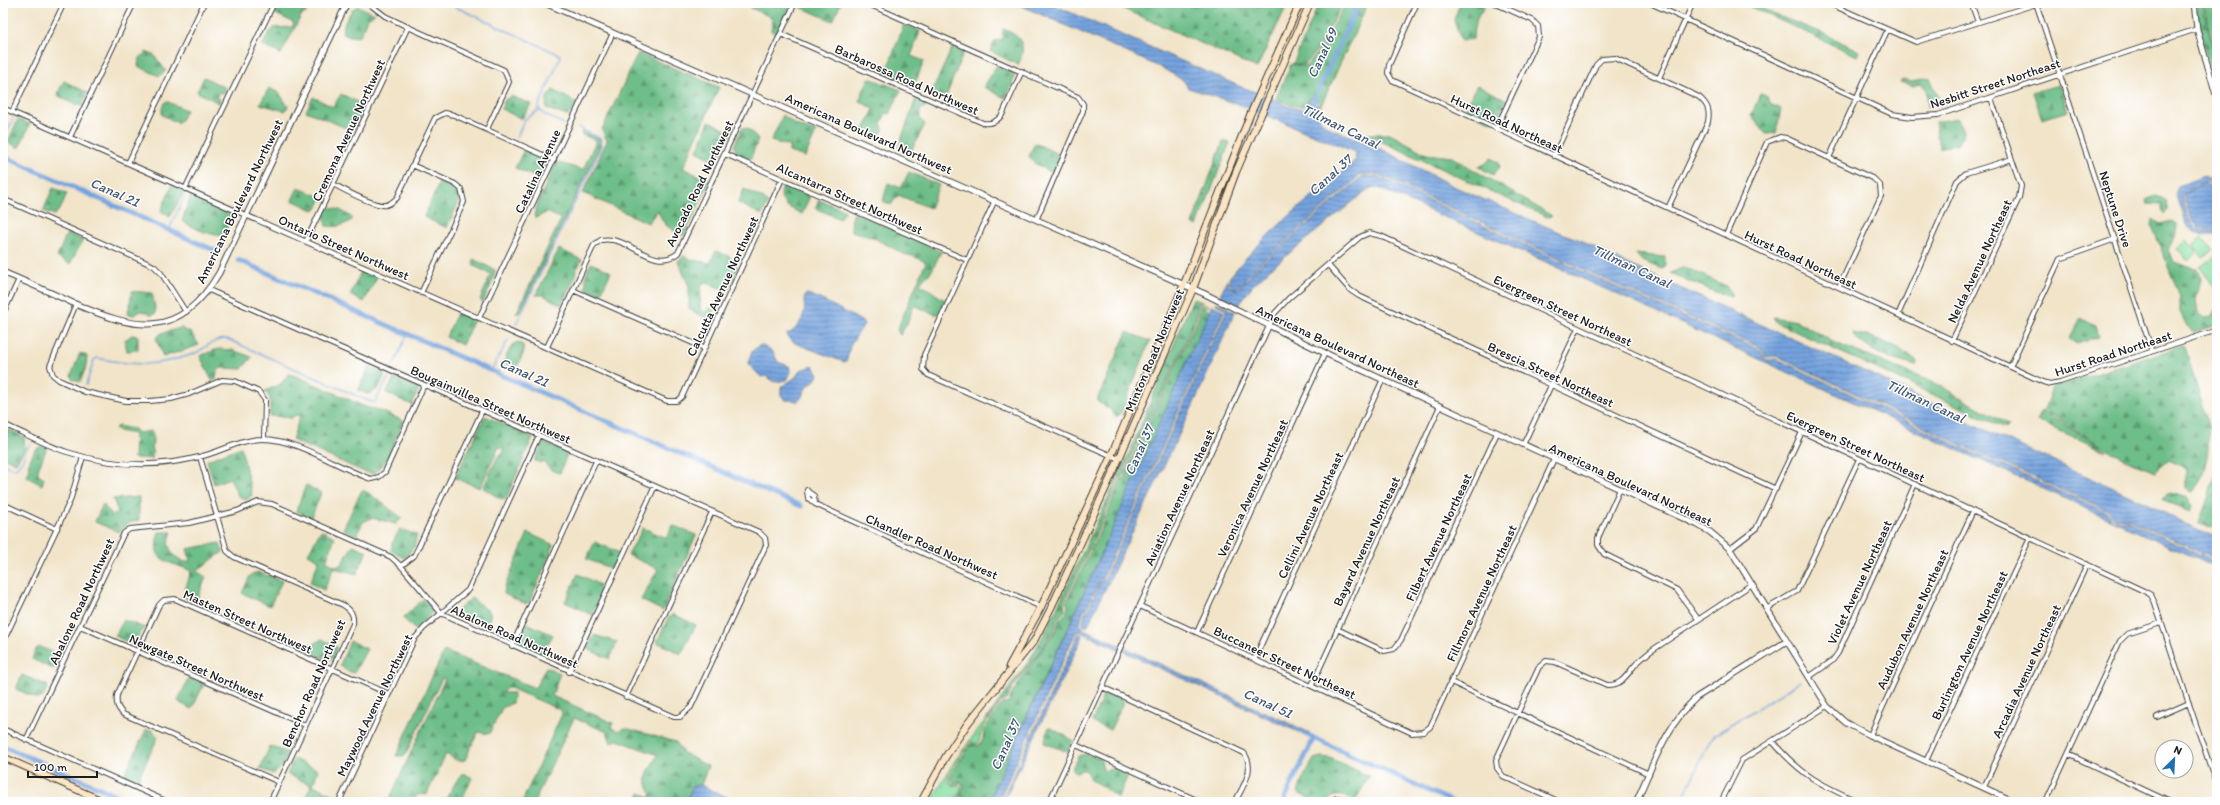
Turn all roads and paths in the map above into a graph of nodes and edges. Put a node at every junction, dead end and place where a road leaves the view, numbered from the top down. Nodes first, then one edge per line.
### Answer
1 (64, 3) edge
2 (134, 3) edge
3 (204, 3) edge
4 (274, 3) edge
5 (346, 3) edge
6 (368, 3) edge
7 (545, 3) edge
8 (795, 3) edge
9 (866, 3) edge
10 (1300, 3) edge
11 (1310, 3) edge
12 (1417, 3) edge
13 (1494, 3) edge
14 (1650, 3) edge
15 (1693, 3) edge
16 (1828, 3) edge
17 (1972, 3) edge
18 (2194, 3) edge
19 (2036, 4) edge
20 (1686, 19) junction
21 (1978, 22) junction
22 (408, 27) junction
23 (2197, 29) junction
24 (1887, 31) junction
25 (613, 33) junction
26 (781, 34) junction
27 (1022, 71) junction
28 (2060, 73) junction
29 (1659, 78) junction
30 (753, 94) junction
31 (1991, 98) junction
32 (2217, 98) edge
33 (1857, 99) junction
34 (3, 108) edge
35 (12, 112) junction
36 (487, 129) junction
37 (1496, 129) junction
38 (70, 137) junction
39 (725, 154) junction
40 (1554, 156) junction
41 (1829, 158) junction
42 (2012, 159) junction
43 (554, 160) junction
44 (128, 163) junction
45 (412, 165) junction
46 (782, 179) junction
47 (333, 184) junction
48 (185, 189) junction
49 (3, 199) edge
50 (995, 200) junction
51 (1668, 208) junction
52 (246, 215) junction
53 (1037, 218) junction
54 (1369, 233) joint
55 (1726, 235) junction
56 (2116, 238) junction
57 (306, 241) junction
58 (967, 260) junction
59 (1328, 265) junction
60 (3, 272) edge
61 (19, 278) junction
62 (1184, 284) junction
63 (1839, 287) junction
64 (1193, 289) junction
65 (209, 290) junction
66 (573, 290) junction
67 (421, 293) junction
68 (76, 304) junction
69 (186, 312) junction
70 (3, 314) edge
71 (1898, 315) junction
72 (479, 318) junction
73 (1269, 326) junction
74 (1578, 328) junction
75 (2217, 330) edge
76 (1952, 341) junction
77 (547, 347) junction
78 (704, 348) junction
79 (2152, 351) junction
80 (1325, 353) junction
81 (2010, 367) junction
82 (1383, 380) junction
83 (424, 385) junction
84 (1551, 385) junction
85 (678, 400) joint
86 (1440, 406) junction
87 (482, 410) junction
88 (3, 424) edge
89 (1802, 432) junction
90 (1497, 433) junction
91 (539, 436) junction
92 (264, 439) junction
93 (1523, 445) junction
94 (1111, 456) junction
95 (83, 457) junction
96 (200, 457) junction
97 (1119, 459) junction
98 (1554, 459) junction
99 (1859, 459) junction
100 (596, 461) junction
101 (1915, 484) junction
102 (655, 486) junction
103 (1620, 489) junction
104 (1776, 489) junction
105 (807, 490) dead end
106 (3, 504) edge
107 (1973, 511) junction
108 (712, 512) junction
109 (217, 517) junction
110 (57, 529) junction
111 (2030, 538) junction
112 (1730, 549) junction
113 (2087, 564) junction
114 (401, 566) junction
115 (1752, 584) junction
116 (1140, 606) junction
117 (1041, 607) junction
118 (1768, 608) junction
119 (441, 613) junction
120 (1698, 619) junction
121 (2161, 623) junction
122 (80, 626) junction
123 (1337, 629) junction
124 (1198, 632) junction
125 (1787, 641) junction
126 (3, 642) edge
127 (512, 646) junction
128 (138, 652) junction
129 (1254, 658) junction
130 (332, 668) junction
131 (569, 672) junction
132 (1809, 677) junction
133 (1451, 682) junction
134 (1312, 685) junction
135 (1102, 687) junction
136 (993, 692) junction
137 (389, 694) junction
138 (626, 697) junction
139 (2189, 703) junction
140 (1827, 706) junction
141 (1517, 713) junction
142 (2156, 716) dead end
143 (680, 717) joint
144 (305, 725) junction
145 (3, 729) edge
146 (1423, 732) joint
147 (1870, 735) junction
148 (26, 740) junction
149 (1772, 741) junction
150 (1076, 745) junction
151 (2068, 754) junction
152 (3, 757) edge
153 (1926, 761) junction
154 (1649, 774) junction
155 (279, 782) junction
156 (2217, 786) edge
157 (1984, 787) junction
158 (2217, 799) edge
159 (105, 802) edge
160 (168, 802) edge
161 (270, 802) edge
162 (339, 802) edge
163 (921, 802) edge
164 (1050, 802) edge
165 (1201, 802) edge
166 (1235, 802) edge
167 (1328, 802) edge
168 (1351, 802) edge
169 (1560, 802) edge
170 (1636, 802) edge
171 (1721, 802) edge
172 (1859, 802) edge
173 (2015, 802) edge
174 (2046, 802) edge
175 (2170, 802) edge
176 (2210, 802) edge

1 - 35 street
2 - 38 street
3 - 44 street
4 - 48 street
5 - 52 street, Americana Boulevard Northwest
6 - 22 street
7 - 25 street, Americana Boulevard Northwest
8 - 26 street, Avocado Road Northwest
9 - 27 street
10 - 62 main road, Minton Road Northwest
11 - 64 main road, Minton Road Northwest
12 - 37 street, Hurst Road Northeast
13 - 37 street
14 - 20 street, Nesbitt Street Northeast
15 - 20 street
16 - 24 street
17 - 21 street
18 - 23 street
19 - 21 street
19 - 28 street, Neptune Drive
20 - 29 street
20 - 33 street, Nesbitt Street Northeast
21 - 24 street
22 - 36 street
22 - 47 street, Cremona Avenue Northwest
23 - 28 street, Nesbitt Street Northeast
23 - 32 street
24 - 33 street
25 - 30 street, Americana Boulevard Northwest
25 - 43 street, Catalina Avenue
26 - 27 street, Barbarossa Road Northwest
26 - 30 street, Avocado Road Northwest
27 - 53 street
28 - 31 street, Nesbitt Street Northeast
28 - 56 street, Neptune Drive
29 - 40 street
29 - 51 street
30 - 39 street, Avocado Road Northwest
30 - 50 street, Americana Boulevard Northwest
31 - 33 street, Nesbitt Street Northeast
31 - 42 street, Nelda Avenue Northeast
33 - 41 street
34 - 35 street, Ontario Street Northwest
35 - 38 street, Ontario Street Northwest
36 - 43 street
36 - 45 street
37 - 40 street, Hurst Road Northeast
38 - 44 street, Ontario Street Northwest
39 - 46 street, Alcantarra Street Northwest
39 - 66 street, Avocado Road Northwest
40 - 51 street, Hurst Road Northeast
41 - 55 street
41 - 63 street
42 - 71 street
42 - 76 street, Nelda Avenue Northeast
43 - 72 street, Catalina Avenue
44 - 48 street, Ontario Street Northwest
45 - 47 street
45 - 67 street
46 - 58 street, Alcantarra Street Northwest
46 - 78 street, Calcutta Avenue Northwest
47 - 57 street, Cremona Avenue Northwest
48 - 52 street, Ontario Street Northwest
49 - 69 street
50 - 53 street, Americana Boulevard Northwest
50 - 58 street
51 - 55 street, Hurst Road Northeast
52 - 57 street, Ontario Street Northwest
52 - 65 street, Americana Boulevard Northwest
53 - 62 street, Americana Boulevard Northwest
54 - 59 street, Aviation Avenue Northeast
54 - 74 street, Evergreen Street Northeast
55 - 63 street, Hurst Road Northeast
56 - 79 street, Neptune Drive
56 - 81 street
57 - 67 street, Ontario Street Northwest
58 - 94 street
59 - 73 street, Aviation Avenue Northeast
59 - 84 street, Brescia Street Northeast
60 - 61 street, Americana Boulevard Northwest
61 - 68 street, Americana Boulevard Northwest
61 - 70 street
62 - 64 street, Americana Boulevard Northeast
62 - 94 main road, Minton Road Northwest
63 - 71 street, Hurst Road Northeast
64 - 73 street, Americana Boulevard Northeast
64 - 97 main road, Minton Road Northwest
65 - 69 street, Americana Boulevard Northwest
65 - 83 street, Bougainvillea Street Northwest
66 - 77 street, Avocado Road Northwest
66 - 78 street
67 - 72 street, Ontario Street Northwest
68 - 69 street, Americana Boulevard Northwest
68 - 92 street
71 - 76 street, Hurst Road Northeast
72 - 77 street, Ontario Street Northwest
73 - 80 street, Americana Boulevard Northeast
73 - 116 street, Aviation Avenue Northeast
74 - 84 street
74 - 89 street, Evergreen Street Northeast
75 - 79 street, Hurst Road Northeast
76 - 81 street, Hurst Road Northeast
77 - 85 street, Ontario Street Northwest
78 - 85 street, Calcutta Avenue Northwest
79 - 81 street, Hurst Road Northeast
80 - 82 street, Americana Boulevard Northeast
80 - 124 street, Veronica Avenue Northeast
82 - 86 street, Americana Boulevard Northeast
82 - 129 street, Cellini Avenue Northeast
83 - 87 street, Bougainvillea Street Northwest
83 - 92 street
84 - 93 street
84 - 104 street, Brescia Street Northeast
86 - 90 street, Americana Boulevard Northeast
86 - 123 street, Bayard Avenue Northeast
87 - 91 street, Bougainvillea Street Northwest
87 - 114 street
88 - 95 street
89 - 99 street, Evergreen Street Northeast
89 - 104 street
90 - 93 street, Americana Boulevard Northeast
90 - 123 street, Filbert Avenue Northeast
91 - 100 street, Bougainvillea Street Northwest
91 - 119 street, Maywood Avenue Northwest
92 - 96 street
93 - 98 street, Americana Boulevard Northeast
94 - 97 street
94 - 117 main road, Minton Road Northwest
95 - 96 street
95 - 110 street
96 - 109 street, Benchor Road Northwest
97 - 136 main road, Minton Road Northwest
98 - 103 street, Americana Boulevard Northeast
98 - 133 street, Fillmore Avenue Northeast
99 - 101 street, Evergreen Street Northeast
99 - 118 street
100 - 102 street, Bougainvillea Street Northwest
100 - 127 street
101 - 107 street, Evergreen Street Northeast
101 - 132 street, Violet Avenue Northeast
102 - 108 street, Bougainvillea Street Northwest
102 - 131 street
103 - 112 street, Americana Boulevard Northeast
103 - 120 street
104 - 112 street
105 - 117 street, Chandler Road Northwest
106 - 110 street
107 - 111 street, Evergreen Street Northeast
107 - 147 street, Audubon Avenue Northeast
108 - 138 street
108 - 143 street, Bougainvillea Street Northwest
109 - 114 street, Abalone Road Northwest
109 - 122 street, Abalone Road Northwest
109 - 130 street, Benchor Road Northwest
110 - 126 street
111 - 113 street, Evergreen Street Northeast
111 - 153 street, Burlington Avenue Northeast
112 - 115 street, Americana Boulevard Northeast
113 - 121 street, Evergreen Street Northeast
113 - 157 street, Arcadia Avenue Northeast
114 - 119 street, Abalone Road Northwest
115 - 118 street, Americana Boulevard Northeast
115 - 120 street
116 - 124 street, Buccaneer Street Northeast
116 - 135 street, Aviation Avenue Northeast
117 - 136 main road, Minton Road Northwest
118 - 125 street, Americana Boulevard Northeast
119 - 127 street, Abalone Road Northwest
119 - 137 street, Maywood Avenue Northwest
120 - 141 street
121 - 139 street, Evergreen Street Northeast
121 - 151 street
122 - 128 street, Newgate Street Northwest
122 - 148 street, Abalone Road Northwest
123 - 134 street, Bayard Avenue Northeast
124 - 129 street, Buccaneer Street Northeast
125 - 132 street, Americana Boulevard Northeast
125 - 154 street
127 - 131 street, Abalone Road Northwest
128 - 130 street, Masten Street Northwest
128 - 144 street, Newgate Street Northwest
128 - 155 street
129 - 134 street, Buccaneer Street Northeast
130 - 137 street, Masten Street Northwest
130 - 144 street, Benchor Road Northwest
131 - 138 street, Abalone Road Northwest
132 - 140 street, Americana Boulevard Northeast
133 - 141 street
133 - 146 street, Fillmore Avenue Northeast
134 - 146 street, Buccaneer Street Northeast
135 - 150 street, Aviation Avenue Northeast
135 - 166 street
136 - 163 main road, Minton Road Northwest
137 - 162 street, Maywood Avenue Northwest
138 - 143 street, Abalone Road Northwest
139 - 142 street
139 - 156 street, Evergreen Street Northeast
140 - 147 street, Americana Boulevard Northeast
140 - 149 street
141 - 154 street
141 - 169 street
144 - 155 street, Benchor Road Northwest
145 - 148 street
147 - 153 street, Americana Boulevard Northeast
148 - 160 street
149 - 171 street
149 - 172 street
150 - 164 street, Aviation Avenue Northeast
150 - 165 street
151 - 174 street
151 - 175 street
152 - 159 main road
153 - 157 street, Americana Boulevard Northeast
154 - 170 street
155 - 161 street, Benchor Road Northwest
157 - 173 street, Americana Boulevard Northeast
158 - 176 street
167 - 168 street

